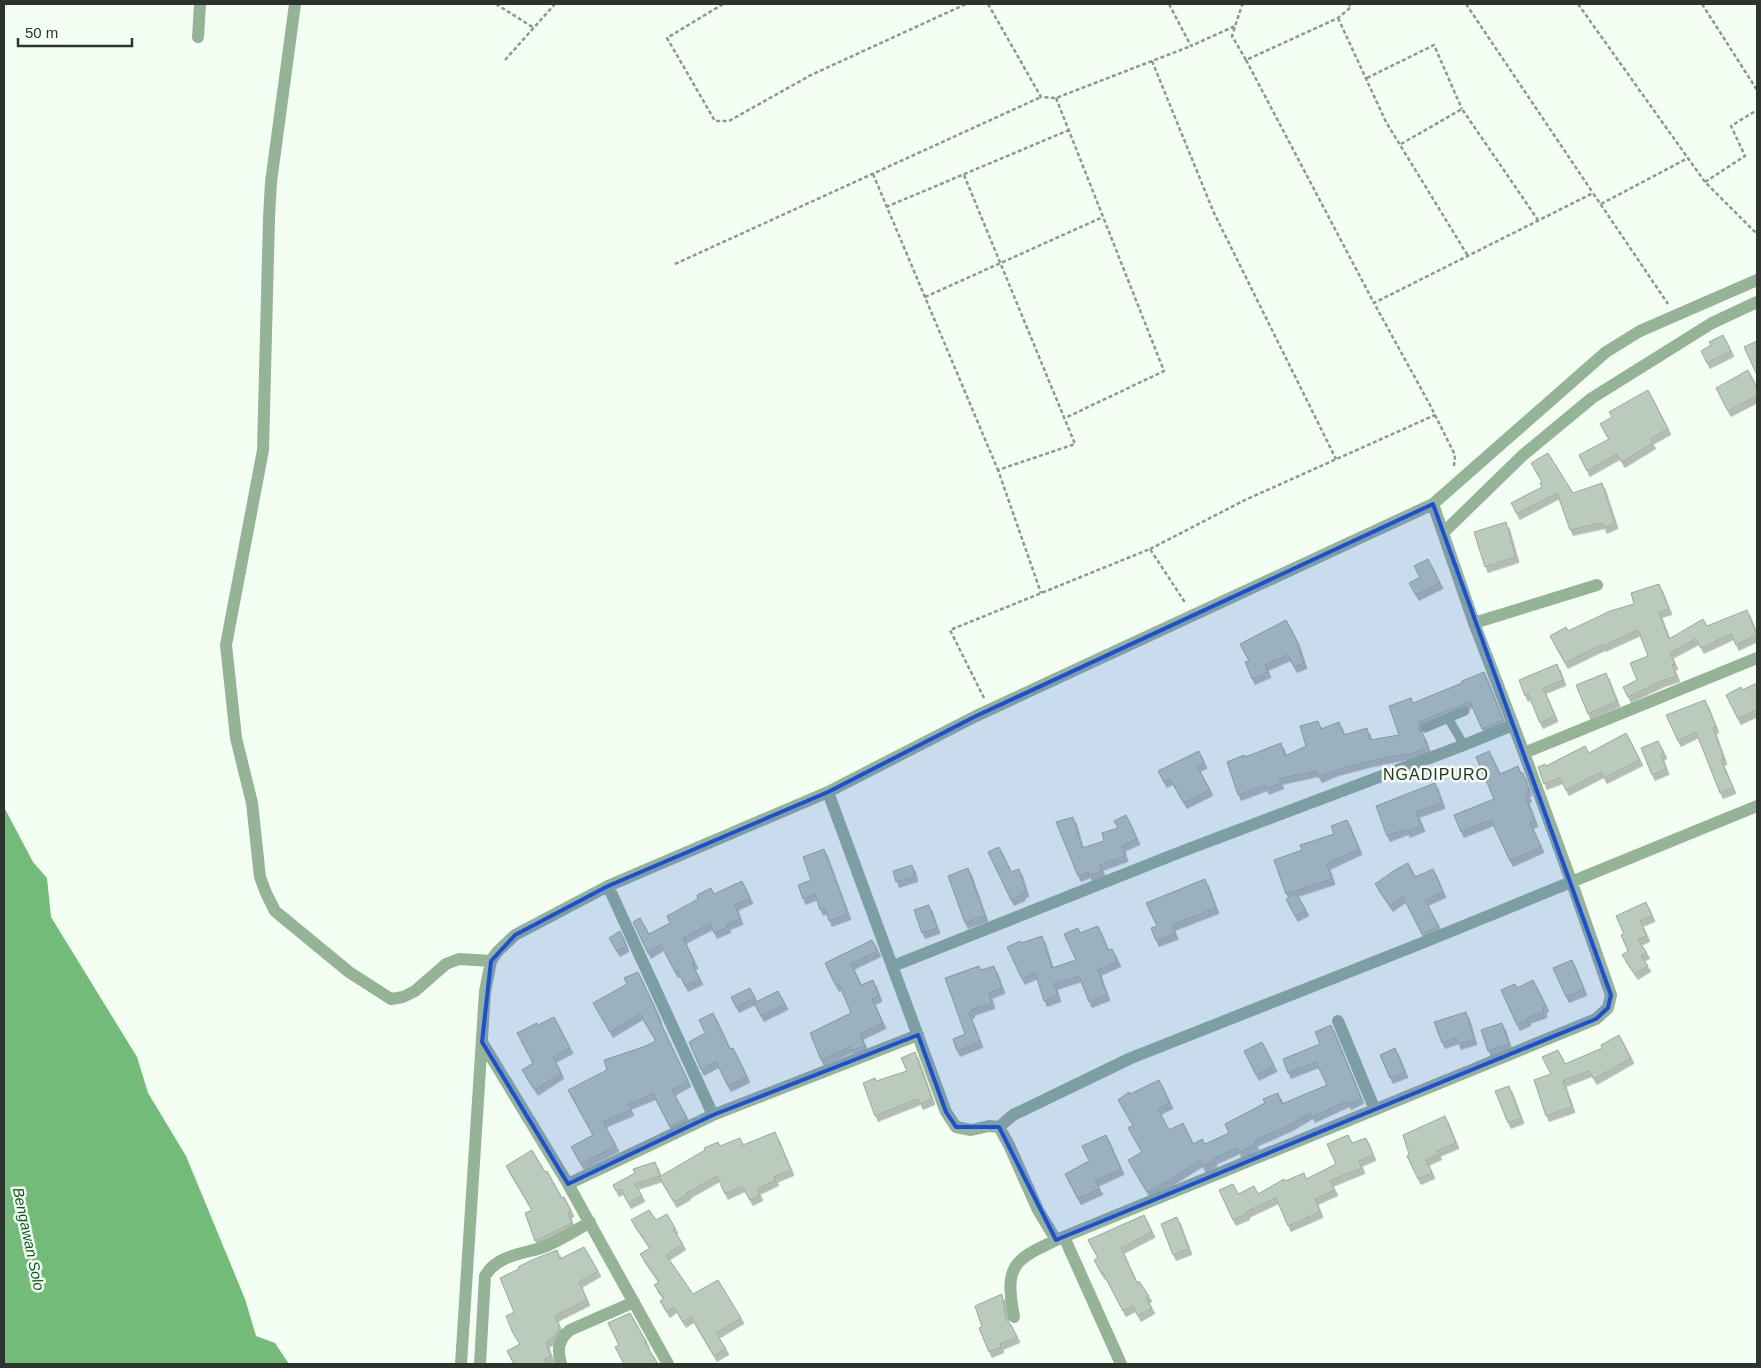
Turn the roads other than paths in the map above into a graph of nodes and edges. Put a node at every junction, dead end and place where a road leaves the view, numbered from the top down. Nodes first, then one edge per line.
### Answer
1 (200, 4) edge
2 (295, 4) edge
3 (198, 37) dead end
4 (1757, 280) edge
5 (1757, 302) edge
6 (1433, 504) junction
7 (1443, 533) junction
8 (1597, 586) dead end
9 (1474, 623) junction
10 (1757, 658) edge
11 (1465, 711) dead end
12 (1448, 718) junction
13 (1513, 725) junction
14 (1425, 728) dead end
15 (1464, 746) junction
16 (1524, 753) junction
17 (828, 792) junction
18 (1757, 806) edge
19 (608, 886) junction
20 (1574, 887) junction
21 (491, 961) junction
22 (893, 966) junction
23 (1338, 1021) dead end
24 (918, 1035) junction
25 (482, 1042) junction
26 (1375, 1110) junction
27 (714, 1115) junction
28 (999, 1127) junction
29 (568, 1184) junction
30 (590, 1222) junction
31 (1060, 1238) junction
32 (634, 1302) junction
33 (1014, 1317) dead end
34 (461, 1364) edge
35 (480, 1364) edge
36 (560, 1364) edge
37 (668, 1364) edge
38 (1121, 1364) edge

1 - 3 street
2 - 21 street
4 - 6 street
5 - 7 street
6 - 7 street
6 - 17 street
7 - 9 street
8 - 9 street
9 - 13 street
10 - 16 street
11 - 12 lane
12 - 14 lane
12 - 15 lane
13 - 15 street
13 - 16 street
15 - 22 street
16 - 20 street
17 - 19 street
17 - 22 street
18 - 20 street
19 - 21 street
19 - 27 street
20 - 26 street
20 - 28 street
21 - 25 street
22 - 24 street
23 - 26 street
24 - 27 street
24 - 28 street
25 - 29 street
25 - 34 street
26 - 31 street
27 - 29 street
28 - 31 street
29 - 30 street
30 - 32 street
30 - 35 street
31 - 33 street
31 - 38 street
32 - 36 street
32 - 37 street

